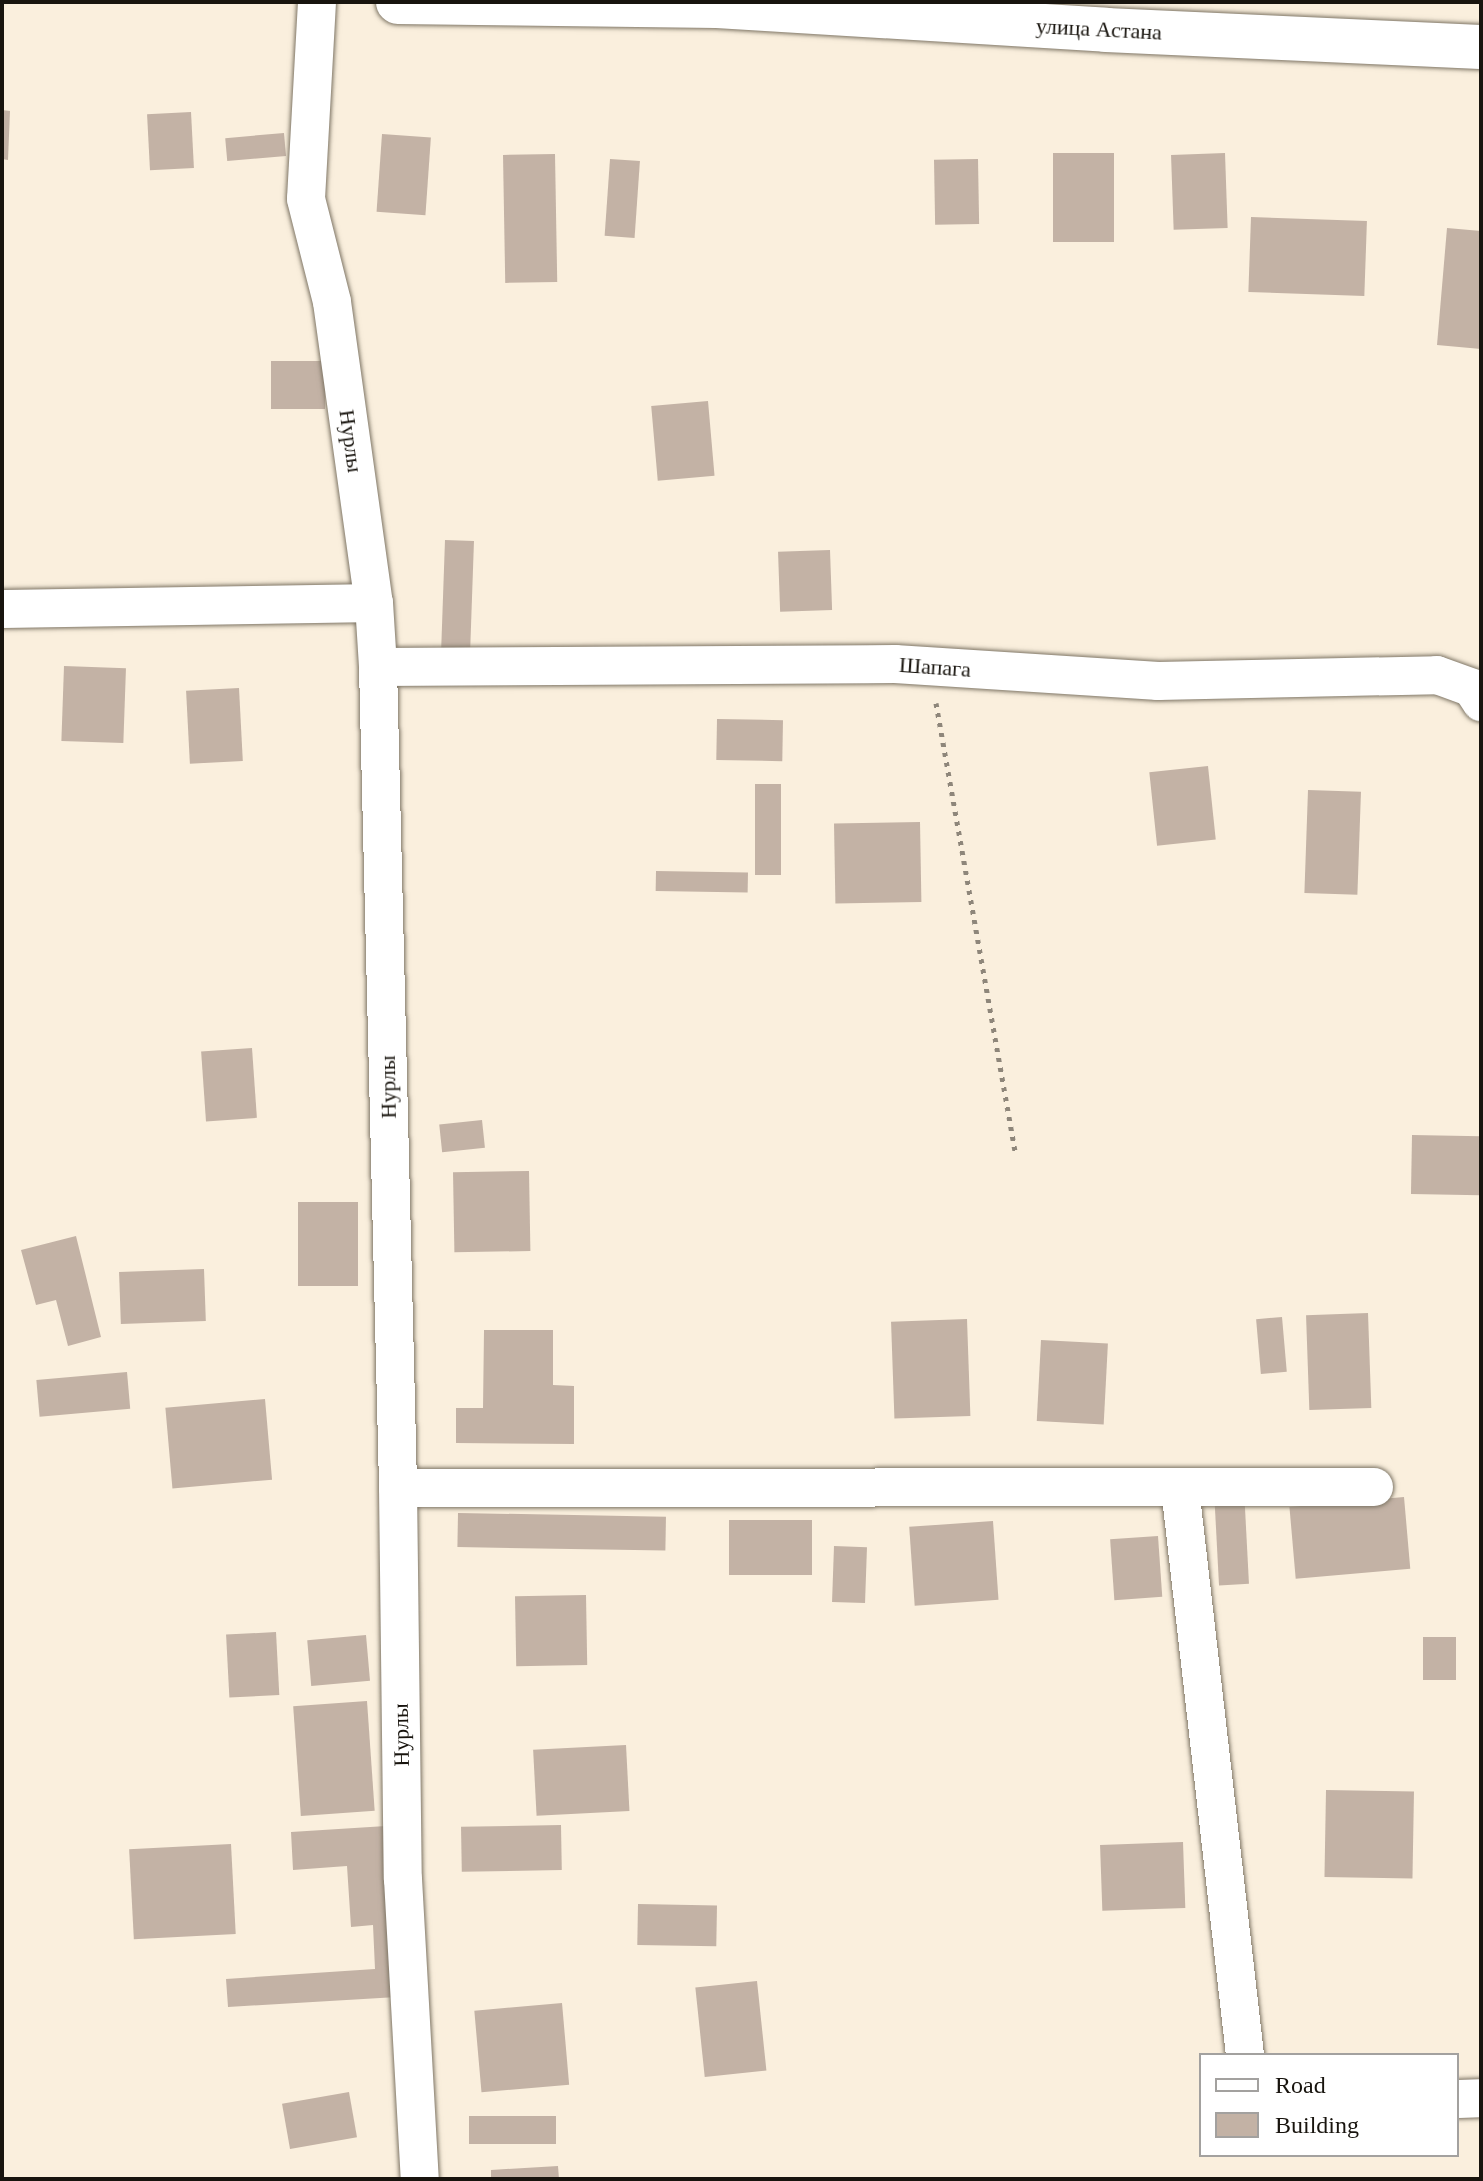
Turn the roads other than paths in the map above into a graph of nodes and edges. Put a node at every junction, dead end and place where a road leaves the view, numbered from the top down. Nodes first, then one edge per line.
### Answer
1 (317, 2) edge
2 (398, 2) edge
3 (433, 2) edge
4 (808, 2) edge
5 (1039, 2) edge
6 (717, 6) junction
7 (1481, 22) edge
8 (1481, 47) edge
9 (374, 603) junction
10 (2, 609) edge
11 (378, 667) junction
12 (1481, 702) edge
13 (1374, 1487) dead end
14 (398, 1488) junction
15 (1180, 1488) junction
16 (1245, 2053) edge
17 (1481, 2098) edge
18 (1459, 2099) edge
19 (420, 2179) edge

1 - 9 street, Нурлы
2 - 3 main road, улица Астана
3 - 6 main road, улица Астана
4 - 6 main road, улица Астана
5 - 7 main road, улица Астана
6 - 8 main road, улица Астана
9 - 10 street
9 - 11 street, Нурлы
11 - 12 street, Шапага
11 - 14 street, Нурлы
13 - 15 street
14 - 15 street
14 - 19 street, Нурлы
15 - 16 street
17 - 18 street

